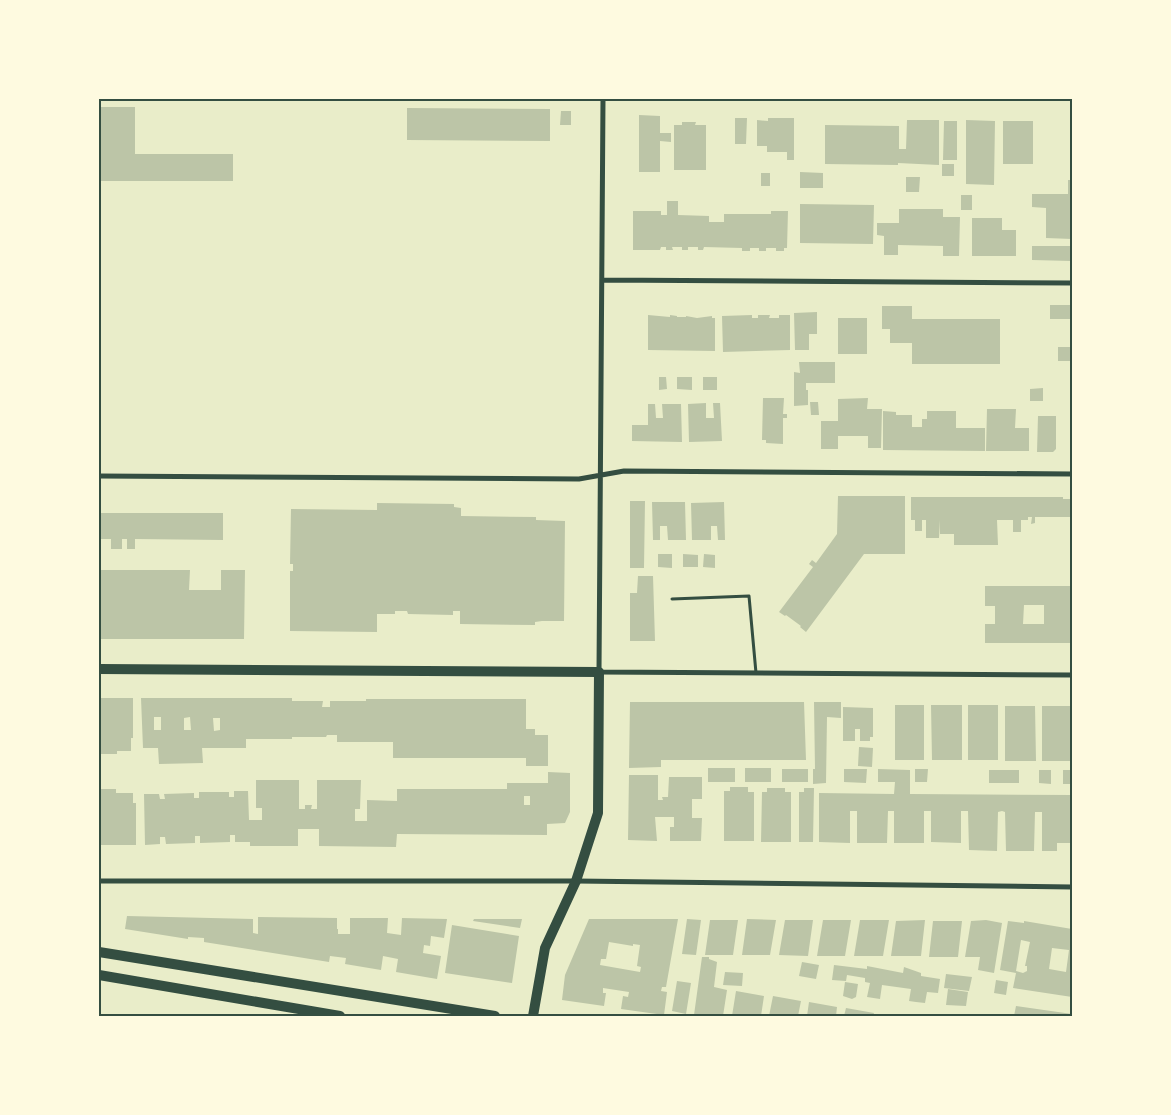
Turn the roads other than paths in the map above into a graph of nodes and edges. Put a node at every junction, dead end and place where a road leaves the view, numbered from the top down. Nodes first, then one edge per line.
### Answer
1 (603, 99) edge
2 (602, 280) junction
3 (1072, 283) edge
4 (1072, 474) edge
5 (600, 475) junction
6 (99, 476) edge
7 (672, 599) dead end
8 (99, 669) edge
9 (599, 672) junction
10 (756, 673) junction
11 (1072, 675) edge
12 (99, 881) edge
13 (576, 881) junction
14 (1072, 887) edge
15 (99, 952) edge
16 (99, 975) edge
17 (340, 1016) edge
18 (495, 1016) edge
19 (533, 1016) edge

1 - 2 street
2 - 3 street
2 - 5 street
4 - 5 street
5 - 6 street
5 - 9 street
7 - 10 lane
8 - 9 main road
9 - 10 street
9 - 13 main road
10 - 11 street
12 - 13 street
13 - 14 street
13 - 19 main road
15 - 18 main road
16 - 17 main road

